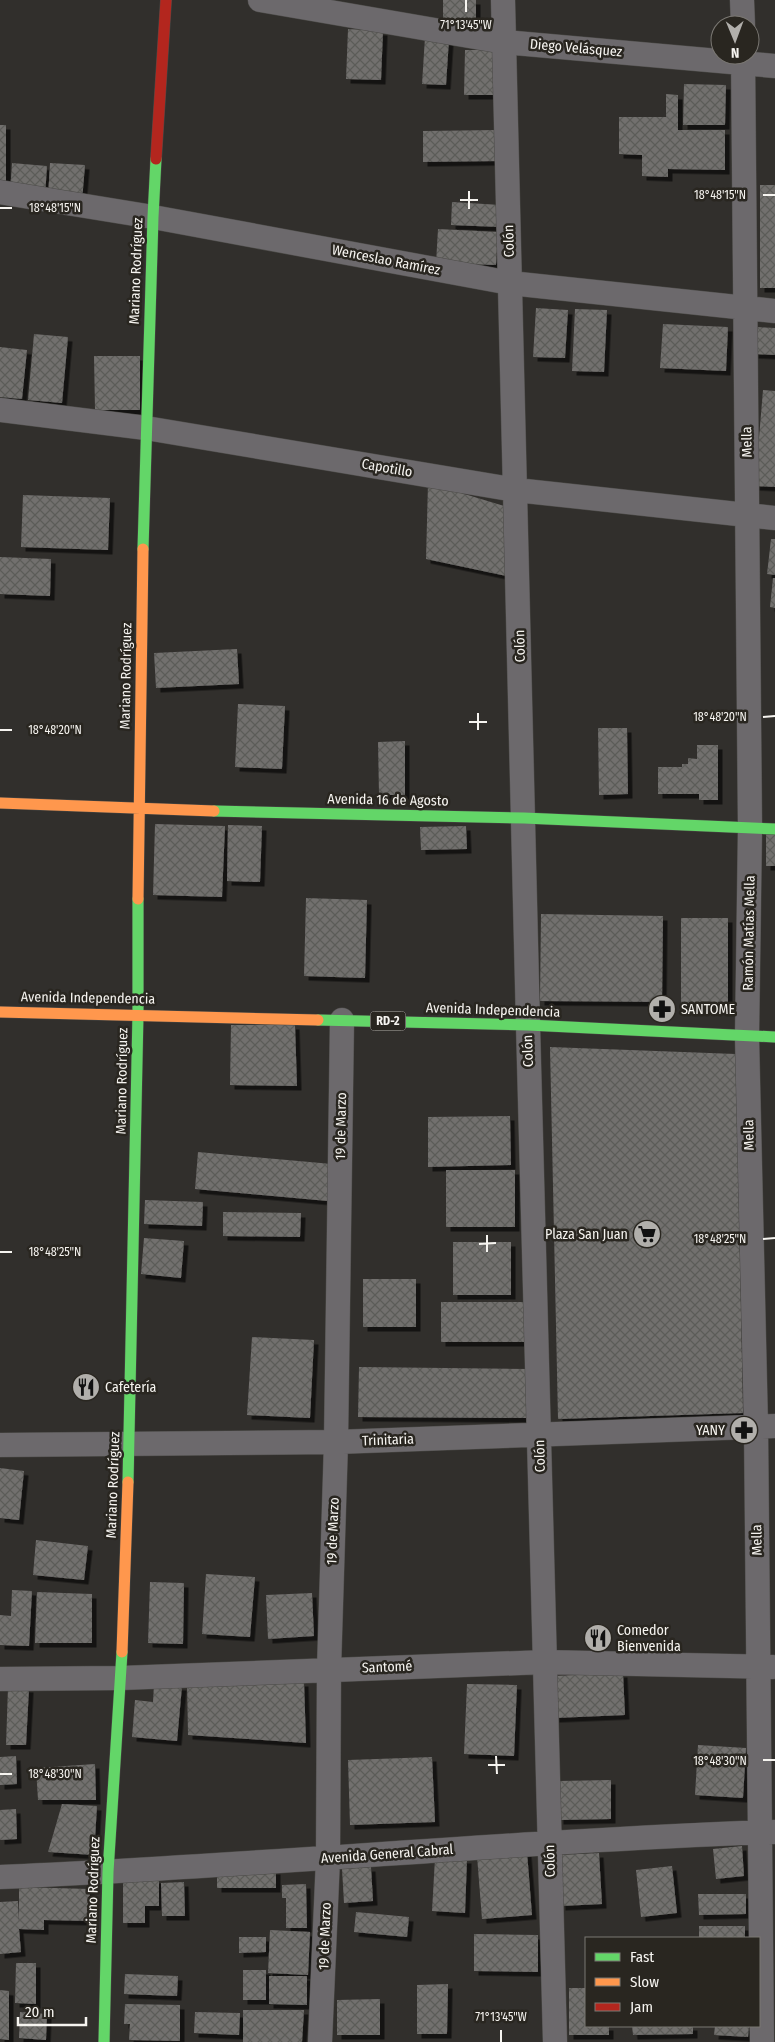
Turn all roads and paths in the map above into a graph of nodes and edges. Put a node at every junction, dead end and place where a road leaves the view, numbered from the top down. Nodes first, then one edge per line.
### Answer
1 (166, 0) edge
2 (260, 0) edge
3 (503, 0) edge
4 (742, 0) edge
5 (743, 15) edge
6 (504, 42) junction
7 (710, 57) edge
8 (760, 63) edge
9 (743, 65) edge
10 (775, 66) edge
11 (0, 192) edge
12 (153, 216) junction
13 (510, 283) junction
14 (745, 308) junction
15 (775, 311) edge
16 (0, 410) edge
17 (146, 428) junction
18 (516, 490) junction
19 (747, 514) junction
20 (775, 518) edge
21 (0, 803) edge
22 (138, 809) junction
23 (524, 818) junction
24 (750, 828) junction
25 (775, 829) edge
26 (0, 1012) edge
27 (138, 1014) junction
28 (342, 1020) junction
29 (528, 1025) junction
30 (747, 1037) junction
31 (775, 1037) edge
32 (766, 1426) edge
33 (539, 1435) junction
34 (336, 1442) junction
35 (0, 1445) edge
36 (130, 1445) junction
37 (545, 1662) junction
38 (767, 1668) edge
39 (330, 1669) junction
40 (121, 1678) junction
41 (0, 1679) edge
42 (767, 1832) edge
43 (550, 1842) junction
44 (328, 1858) junction
45 (108, 1872) junction
46 (0, 1877) edge
47 (104, 2042) edge
48 (320, 2042) edge
49 (555, 2042) edge
50 (762, 2042) edge

1 - 12 street, Mariano Rodríguez
2 - 6 street, Diego Velásquez
3 - 6 street, Colón
4 - 5 street
6 - 7 street, Diego Velásquez
6 - 13 street, Colón
8 - 10 street, Diego Velásquez
9 - 14 street, Mella
11 - 12 street, Wenceslao Ramírez
12 - 13 street, Wenceslao Ramírez
12 - 17 street, Mariano Rodríguez
13 - 14 street, Wenceslao Ramírez
13 - 18 street, Colón
14 - 15 street, Wenceslao Ramírez
14 - 19 street, Mella
16 - 17 street, Capotillo
17 - 18 street, Capotillo
17 - 22 street, Mariano Rodríguez
18 - 19 street, Capotillo
18 - 23 street, Colón
19 - 20 street, Capotillo
19 - 24 street, Mella
21 - 22 street, Avenida 16 de Agosto
22 - 23 street, Avenida 16 de Agosto
22 - 27 street, Mariano Rodríguez
23 - 24 street, Avenida 16 de Agosto
23 - 29 street, Colón
24 - 25 street, Avenida 16 de Agosto
24 - 30 street, Ramón Matías Mella
26 - 27 street, Avenida Independencia / RD-2
27 - 28 street, Avenida Independencia / RD-2
27 - 36 street, Mariano Rodríguez
28 - 29 street, Avenida Independencia / RD-2
28 - 34 street, 19 de Marzo
29 - 30 street, Avenida Independencia / RD-2
29 - 33 street, Colón
30 - 31 street, Avenida Independencia / RD-2
30 - 32 street, Mella
32 - 33 street, Trinitaria
32 - 38 street, Mella
33 - 34 street, Trinitaria
33 - 37 street, Colón
34 - 36 street, Trinitaria
34 - 39 street, 19 de Marzo
35 - 36 street, Trinitaria
36 - 40 street, Mariano Rodríguez
37 - 38 street, Santomé
37 - 39 street, Santomé
37 - 43 street, Colón
38 - 42 street, Mella
39 - 40 street, Santomé
39 - 44 street, 19 de Marzo
40 - 41 street, Santomé
40 - 45 street, Mariano Rodríguez
42 - 43 street, Avenida General Cabral
42 - 50 street, Mella
43 - 44 street, Avenida General Cabral
43 - 49 street, Colón
44 - 45 street, Avenida General Cabral
44 - 48 street, 19 de Marzo
45 - 46 street, Avenida General Cabral
45 - 47 street, Mariano Rodríguez

